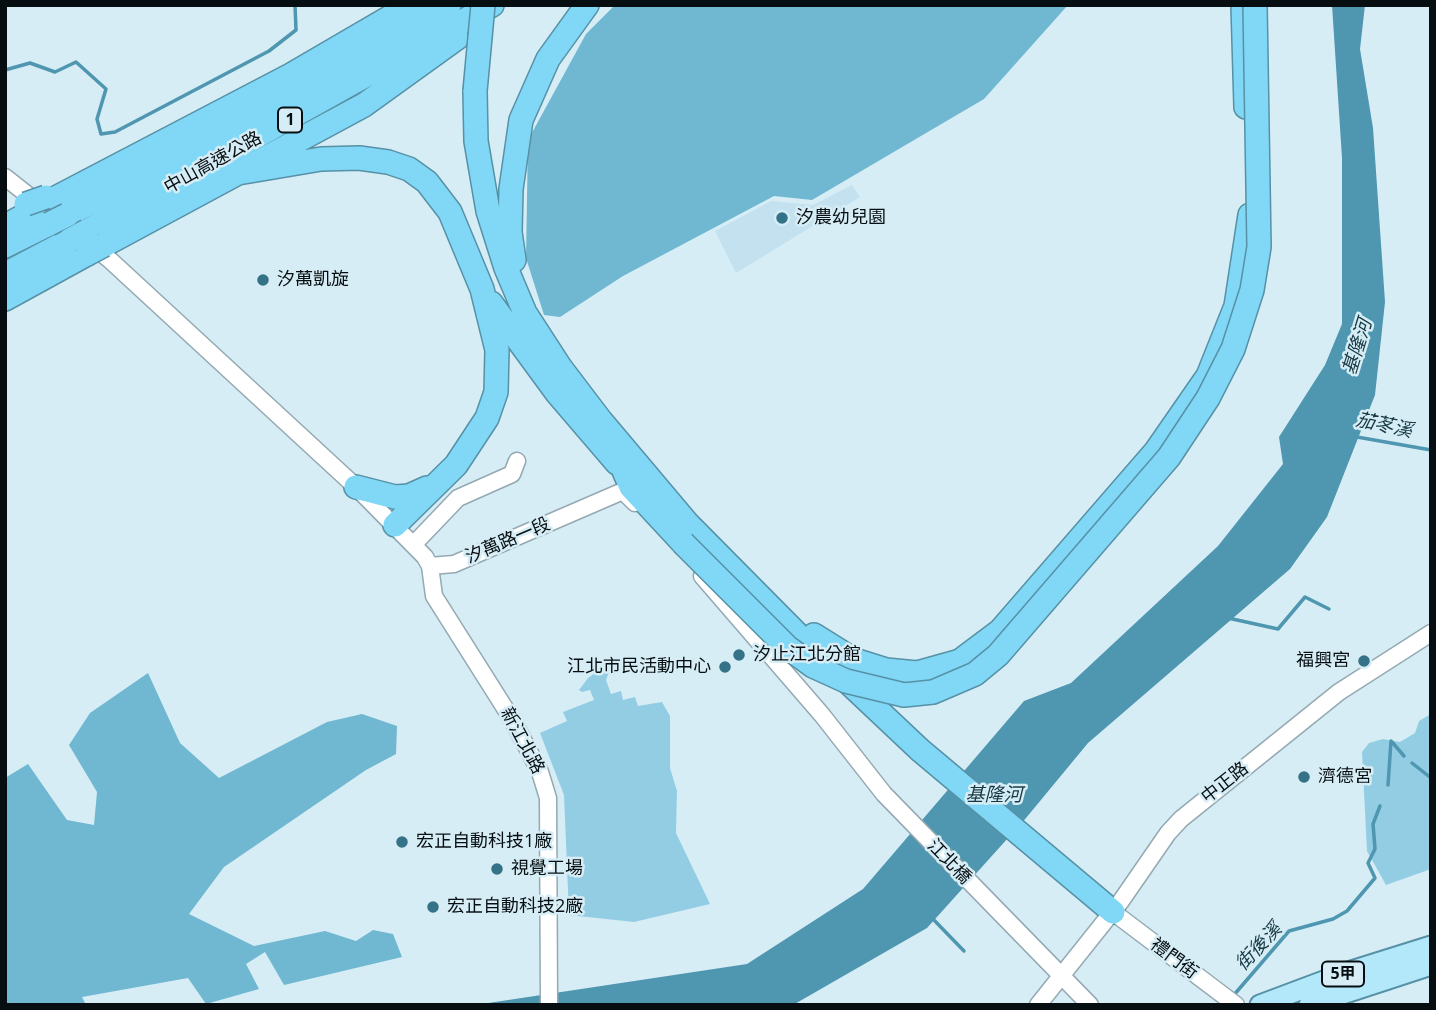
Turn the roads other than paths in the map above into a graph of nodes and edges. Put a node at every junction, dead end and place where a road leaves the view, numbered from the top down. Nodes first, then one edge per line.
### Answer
1 (411, 5) edge
2 (449, 5) edge
3 (473, 5) edge
4 (483, 5) edge
5 (492, 5) edge
6 (499, 5) edge
7 (587, 5) edge
8 (1243, 5) edge
9 (1255, 5) edge
10 (469, 88) junction
11 (238, 173) junction
12 (5, 177) edge
13 (39, 209) edge
14 (5, 226) edge
15 (87, 242) junction
16 (5, 247) edge
17 (5, 274) edge
18 (482, 289) junction
19 (5, 299) edge
20 (534, 342) junction
21 (517, 461) dead end
22 (442, 478) junction
23 (356, 487) junction
24 (395, 525) junction
25 (685, 533) junction
26 (414, 544) junction
27 (430, 566) junction
28 (764, 600) junction
29 (1431, 633) edge
30 (890, 800) joint
31 (1113, 912) junction
32 (1430, 955) edge
33 (1062, 977) junction
34 (1232, 1002) edge
35 (549, 1005) edge
36 (1038, 1005) edge
37 (1090, 1005) edge
38 (1260, 1005) edge
39 (1309, 1005) edge

1 - 13 highway
2 - 13 highway, 中山高速公路 / 1
3 - 10 highway
4 - 10 highway, bridge
5 - 15 highway, 中山高速公路 / 1
6 - 11 highway
7 - 20 highway
8 - 28 highway
9 - 25 highway, bridge
10 - 20 highway
11 - 15 highway
11 - 18 highway
12 - 23 street
13 - 14 highway
13 - 16 highway, 中山高速公路 / 1
15 - 17 highway, 中山高速公路 / 1
15 - 19 highway
18 - 20 highway
18 - 22 highway
20 - 25 highway
20 - 25 highway
21 - 26 street
22 - 23 highway
22 - 24 highway
23 - 24 street
24 - 26 street
25 - 28 highway
26 - 27 street
27 - 30 street, 汐萬路一段
27 - 35 street, 新江北路
28 - 31 highway
29 - 31 street, 中正路
30 - 33 street, 江北橋
31 - 33 street, 中正路
31 - 34 street, 禮門街
32 - 38 main road, 5甲
32 - 39 main road, 5甲
33 - 36 street, 中正路
33 - 37 street

